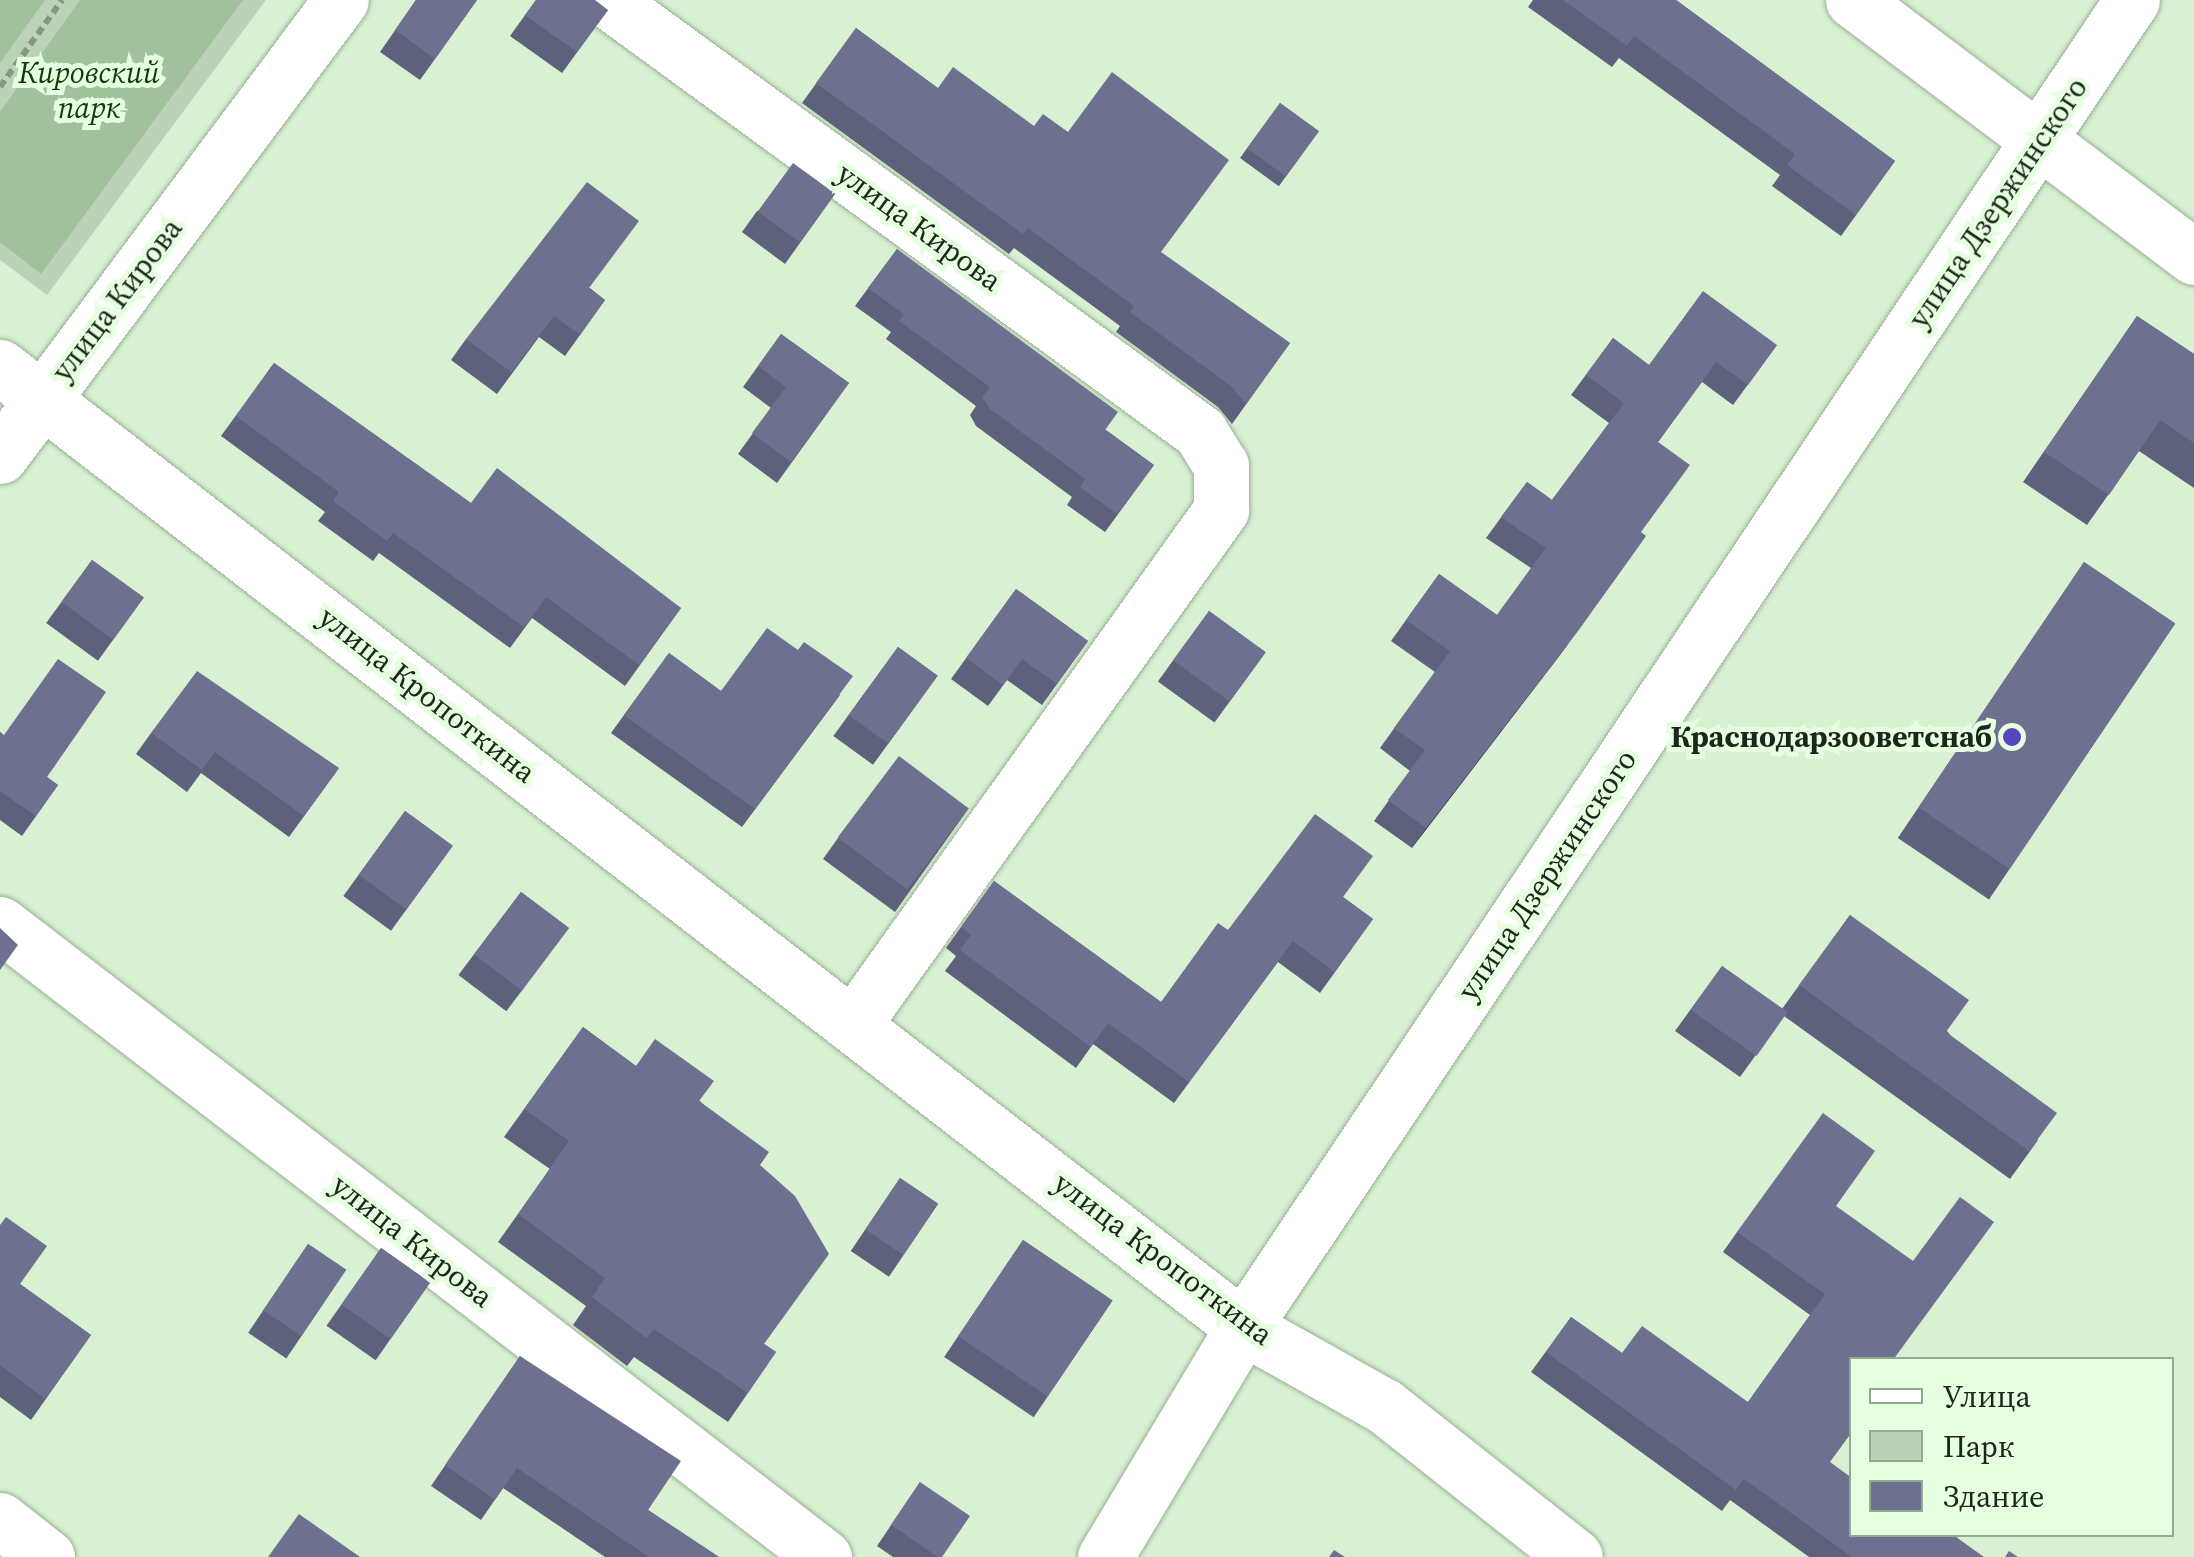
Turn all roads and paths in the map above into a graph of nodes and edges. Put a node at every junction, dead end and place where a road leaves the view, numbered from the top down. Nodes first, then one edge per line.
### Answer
1 (62, 0) edge
2 (342, 0) edge
3 (606, 0) edge
4 (1853, 0) edge
5 (2132, 0) edge
6 (0, 87) edge
7 (2041, 141) junction
8 (2194, 257) edge
9 (21, 383) edge
10 (0, 456) edge
11 (0, 924) edge
12 (854, 1023) junction
13 (1242, 1327) junction
14 (0, 1520) edge
15 (47, 1557) edge
16 (824, 1557) edge
17 (1105, 1557) edge
18 (1575, 1557) edge

1 - 6 path
2 - 9 street, улица Кирова
3 - 12 street, улица Кирова
4 - 7 street
5 - 7 street, улица Дзержинского
7 - 8 street
7 - 13 street, улица Дзержинского
9 - 10 street, улица Кирова
9 - 12 street, улица Кропоткина
11 - 16 street, улица Кирова
12 - 13 street, улица Кропоткина
13 - 17 street, улица Дзержинского
13 - 18 street, улица Кропоткина
14 - 15 street

